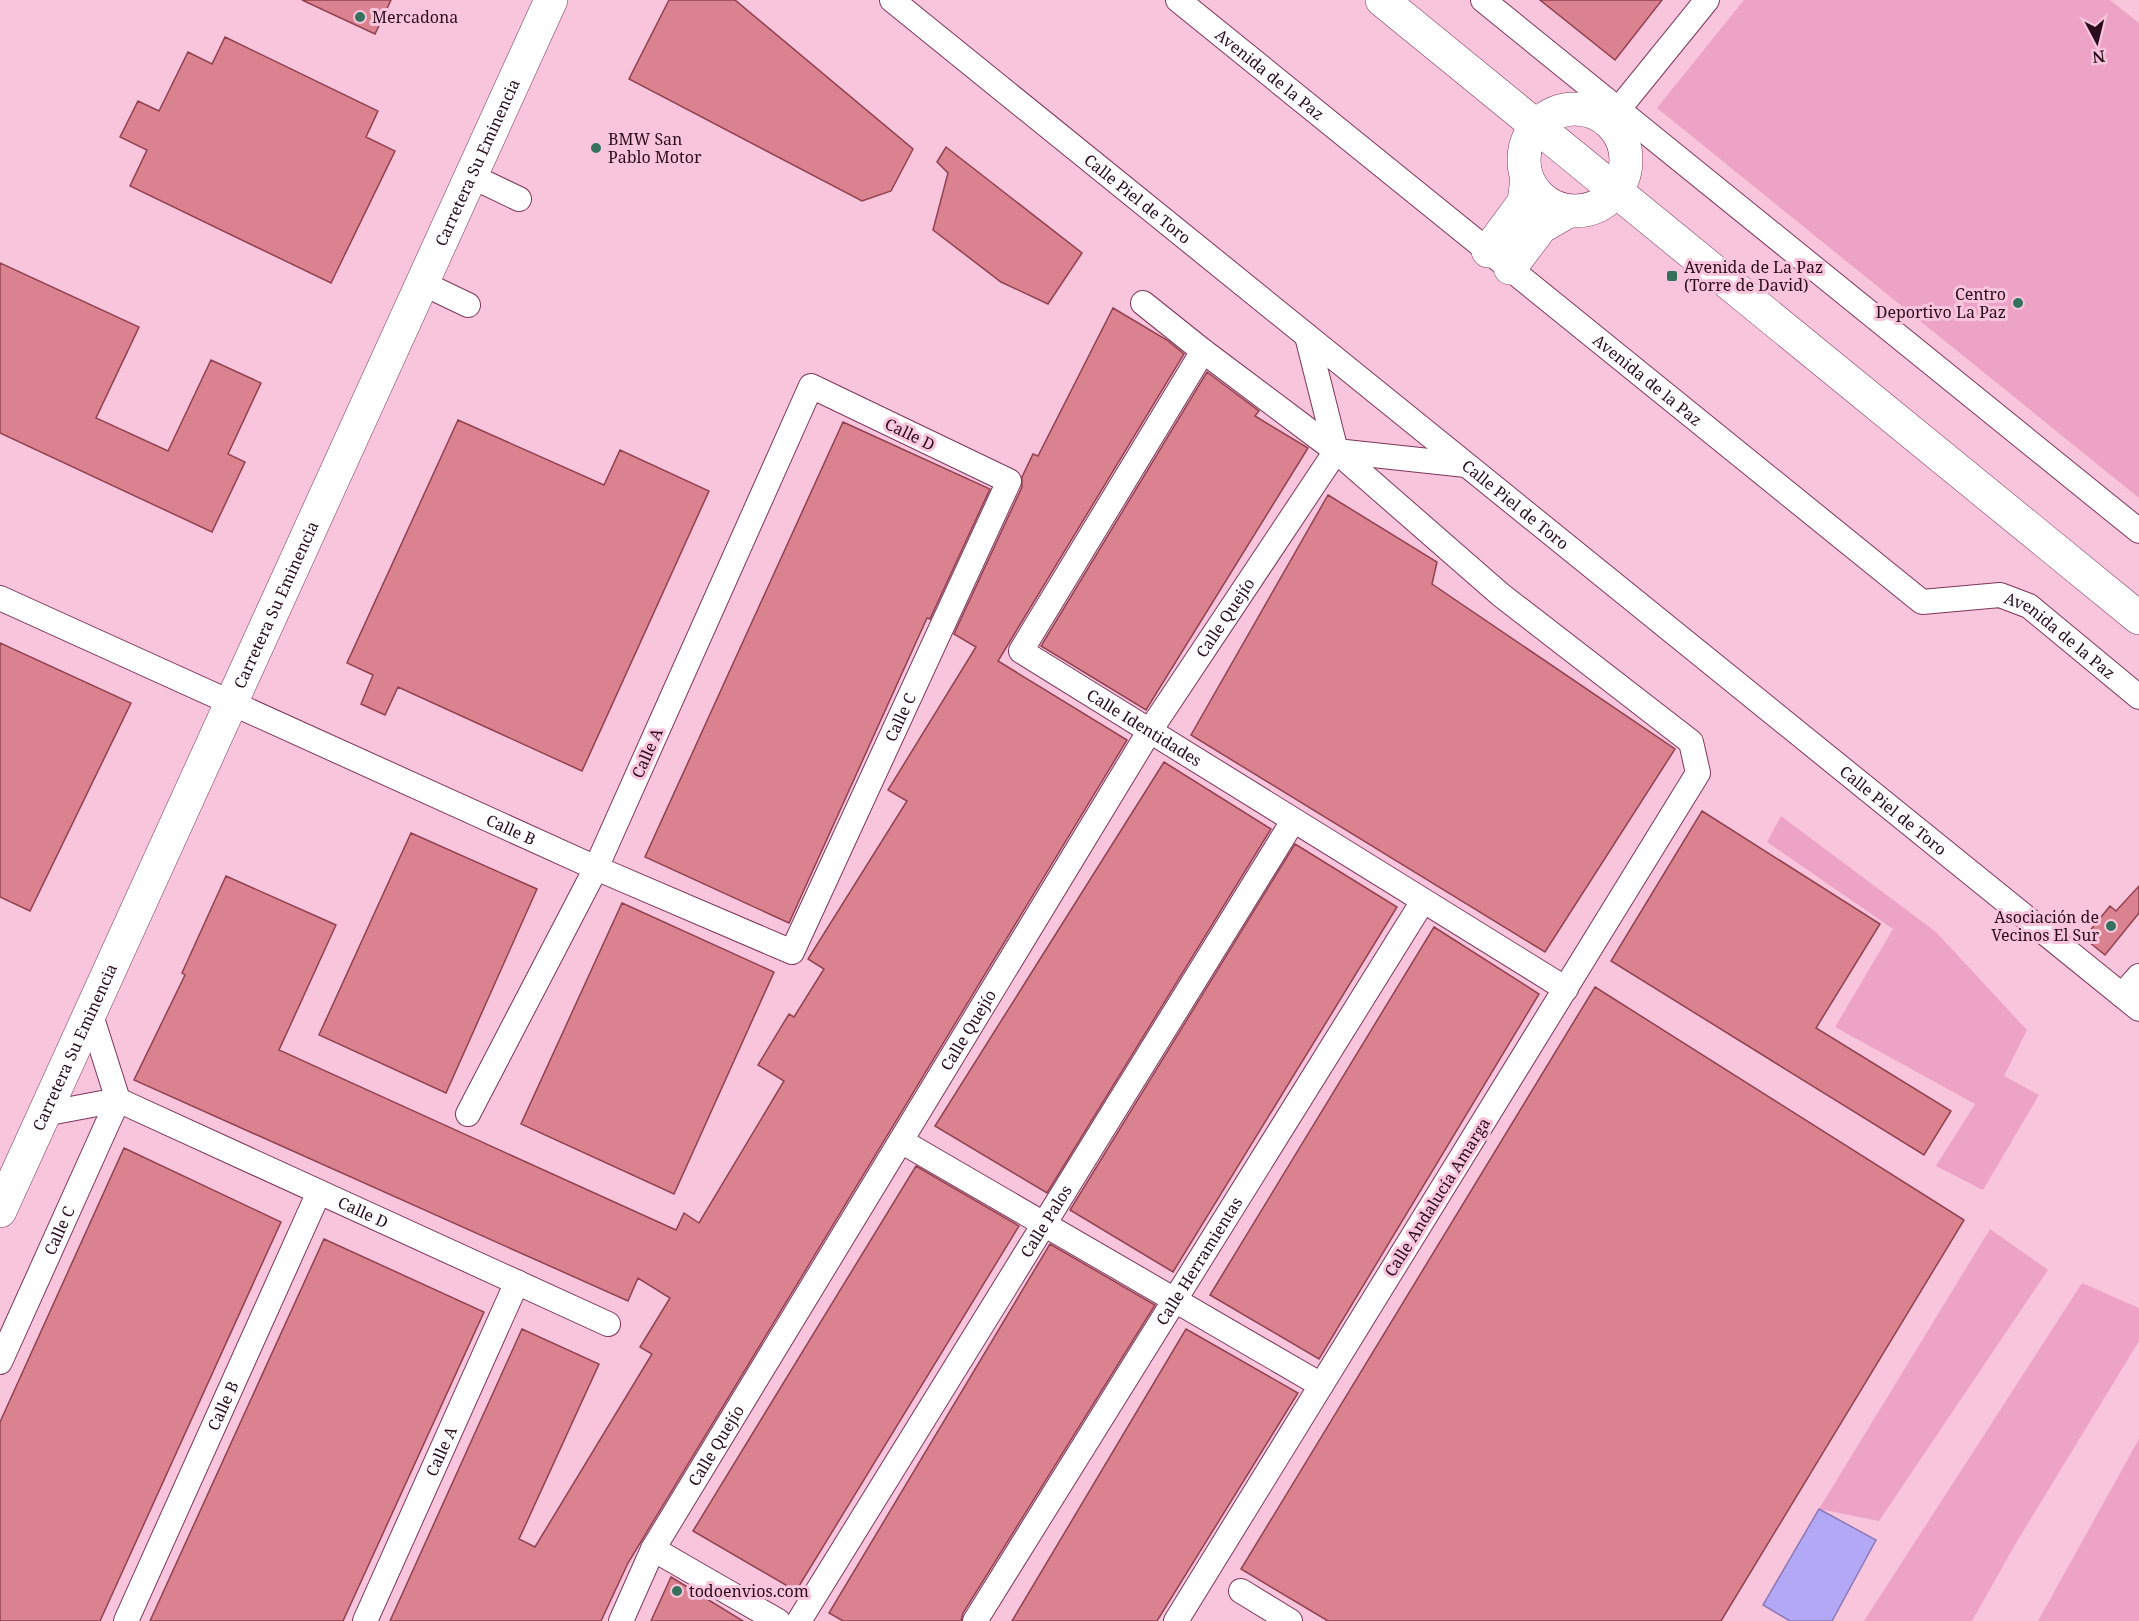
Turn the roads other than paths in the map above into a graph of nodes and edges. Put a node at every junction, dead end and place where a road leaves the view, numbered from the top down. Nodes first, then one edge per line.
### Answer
1 (551, 0) edge
2 (892, 0) edge
3 (1179, 0) edge
4 (1382, 0) edge
5 (1483, 0) edge
6 (1707, 0) edge
7 (1614, 116) junction
8 (1536, 126) junction
9 (471, 176) junction
10 (1527, 179) junction
11 (1616, 192) junction
12 (519, 199) dead end
13 (1567, 212) junction
14 (1499, 260) junction
15 (422, 284) junction
16 (1143, 303) dead end
17 (468, 305) dead end
18 (1307, 336) junction
19 (1203, 351) junction
20 (811, 386) joint
21 (1336, 451) junction
22 (1466, 465) junction
23 (1009, 482) joint
24 (2139, 531) edge
25 (0, 598) edge
26 (2139, 618) edge
27 (2139, 697) edge
28 (231, 704) junction
29 (1149, 732) junction
30 (1293, 821) junction
31 (596, 868) junction
32 (1423, 901) junction
33 (792, 952) joint
34 (2139, 976) edge
35 (1566, 988) junction
36 (2131, 1002) edge
37 (90, 1012) junction
38 (118, 1100) junction
39 (44, 1114) junction
40 (468, 1114) dead end
41 (901, 1140) junction
42 (319, 1192) junction
43 (0, 1211) edge
44 (1044, 1224) junction
45 (517, 1282) junction
46 (1174, 1300) junction
47 (608, 1324) dead end
48 (0, 1362) edge
49 (1321, 1385) junction
50 (653, 1549) junction
51 (1241, 1591) dead end
52 (126, 1621) edge
53 (365, 1621) edge
54 (621, 1621) edge
55 (778, 1621) edge
56 (798, 1621) edge
57 (975, 1621) edge
58 (1176, 1621) edge
59 (1290, 1621) edge

1 - 9 main road, Carretera Su Eminencia
2 - 18 street, Calle Piel de Toro
3 - 14 street, Avenida de la Paz
4 - 8 main road
5 - 7 street
6 - 7 street
7 - 8 main road
7 - 11 main road
7 - 24 street
8 - 10 main road
8 - 11 main road
9 - 12 street
9 - 15 main road, Carretera Su Eminencia
10 - 13 main road
10 - 14 main road
11 - 13 main road
11 - 26 main road
13 - 14 main road
14 - 27 street, Avenida de la Paz
15 - 17 street
15 - 28 main road, Carretera Su Eminencia
16 - 19 street
18 - 21 street
18 - 22 street, Calle Piel de Toro
19 - 21 street
19 - 29 street, Calle Identidades
20 - 23 street, Calle D
20 - 31 street, Calle A
21 - 22 street
21 - 29 street, Calle Quejío
21 - 35 street, Calle Andalucía Amarga
22 - 36 street, Calle Piel de Toro
23 - 33 street, Calle C
25 - 28 street, Calle B
28 - 31 street, Calle B
28 - 37 main road, Carretera Su Eminencia
29 - 30 street, Calle Identidades
29 - 41 street, Calle Quejío
30 - 32 street, Calle Identidades
30 - 44 street, Calle Palos
31 - 33 street, Calle B
31 - 40 street, Calle A
32 - 35 street, Calle Identidades
32 - 46 street, Calle Herramientas
34 - 36 street
35 - 49 street, Calle Andalucía Amarga
37 - 38 street
37 - 39 main road, Carretera Su Eminencia
38 - 39 street
38 - 42 street, Calle D
38 - 48 street, Calle C
39 - 43 main road, Carretera Su Eminencia
41 - 44 street
41 - 50 street, Calle Quejío
42 - 45 street, Calle D
42 - 52 street, Calle B
44 - 46 street
44 - 56 street, Calle Palos
45 - 47 street, Calle D
45 - 53 street, Calle A
46 - 49 street
46 - 57 street, Calle Herramientas
49 - 58 street, Calle Andalucía Amarga
50 - 54 street, Calle Quejío
50 - 55 street
51 - 59 street

